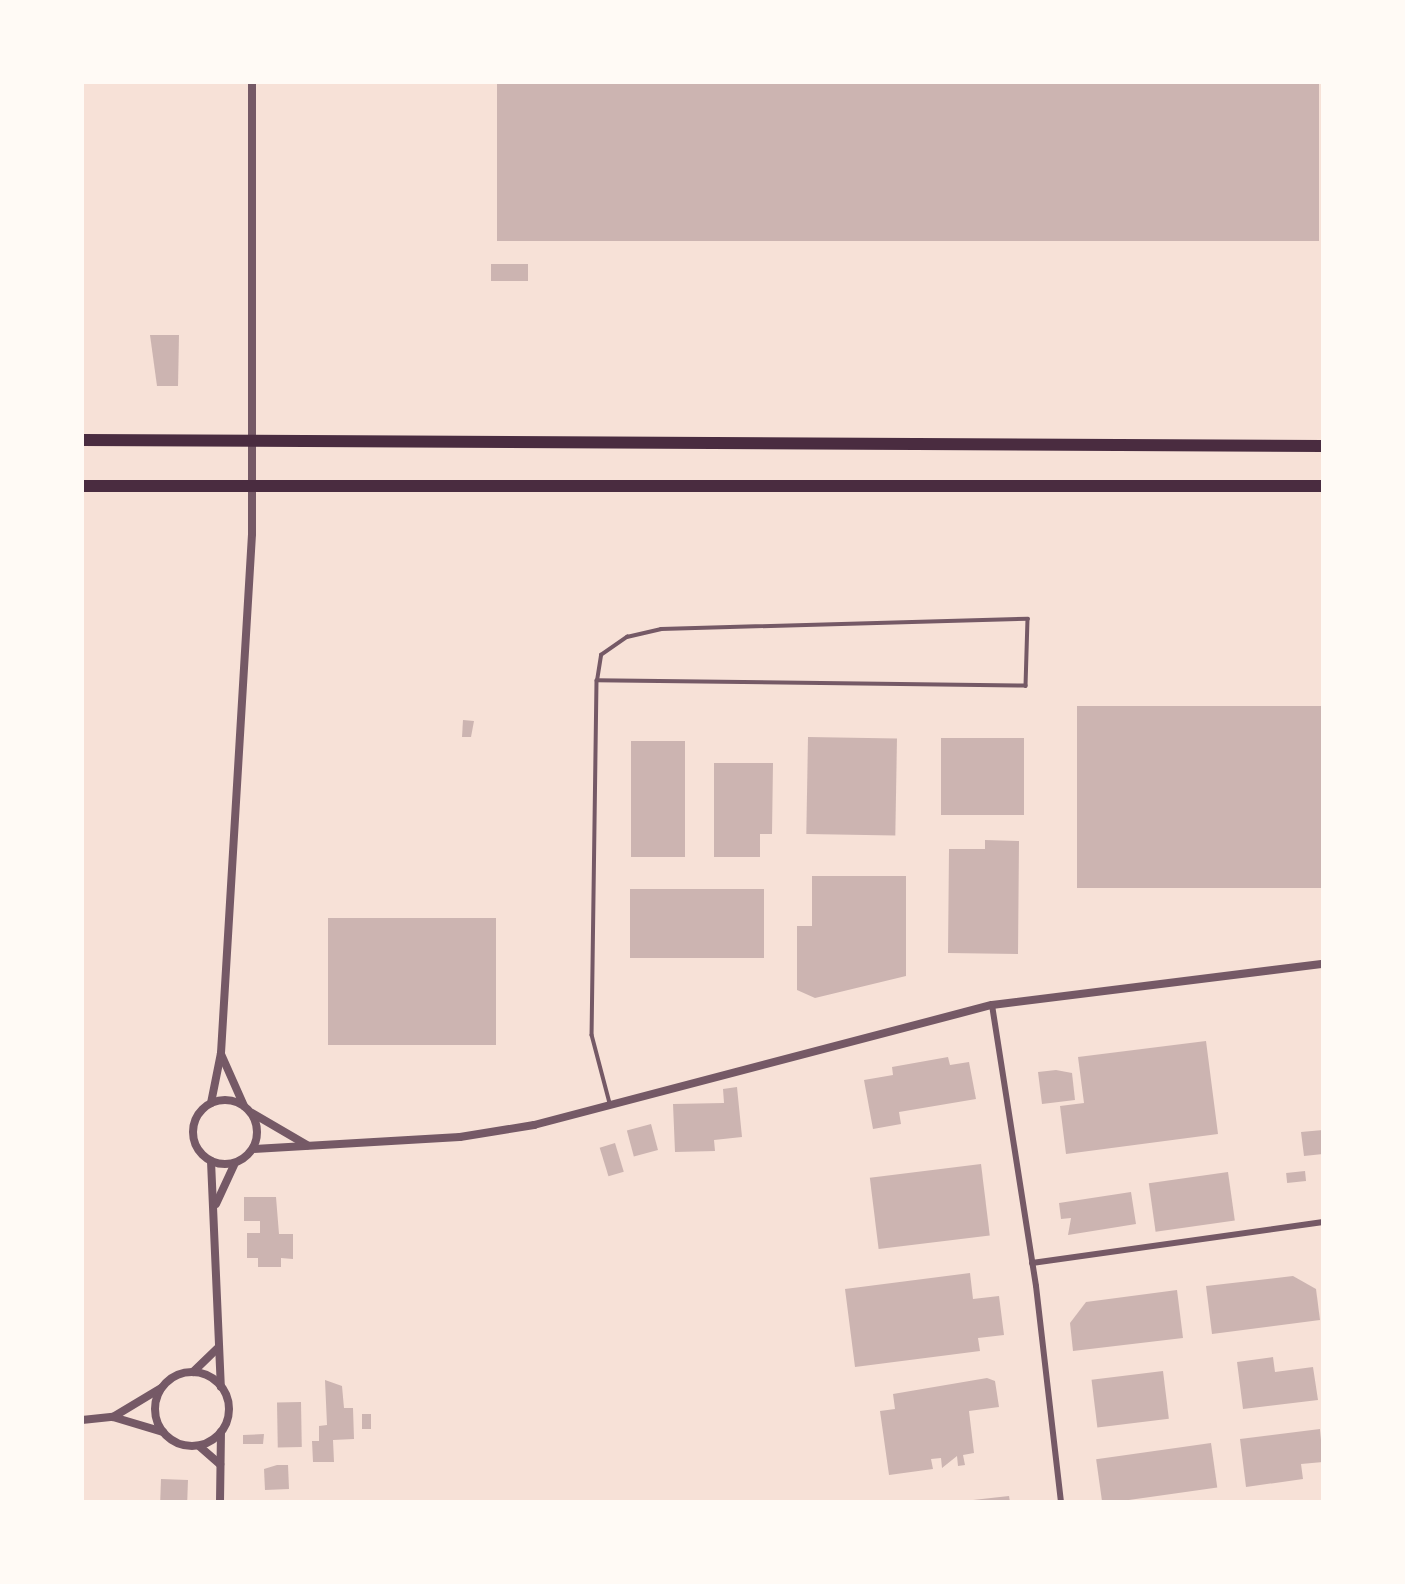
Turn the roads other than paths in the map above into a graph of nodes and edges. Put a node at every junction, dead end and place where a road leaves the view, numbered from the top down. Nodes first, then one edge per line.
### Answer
1 (252, 82) edge
2 (82, 440) edge
3 (1323, 446) edge
4 (82, 486) edge
5 (1323, 486) edge
6 (597, 681) junction
7 (1323, 964) edge
8 (992, 1005) junction
9 (221, 1053) junction
10 (211, 1103) junction
11 (610, 1103) junction
12 (244, 1106) junction
13 (252, 1113) junction
14 (307, 1145) junction
15 (253, 1149) junction
16 (211, 1161) junction
17 (235, 1163) junction
18 (215, 1207) junction
19 (1323, 1222) edge
20 (1032, 1264) junction
21 (218, 1348) junction
22 (193, 1372) junction
23 (222, 1387) junction
24 (161, 1388) junction
25 (113, 1417) junction
26 (82, 1420) edge
27 (163, 1432) junction
28 (221, 1432) junction
29 (199, 1446) junction
30 (220, 1464) junction
31 (220, 1502) edge
32 (1061, 1502) edge

1 - 9 street
2 - 3 highway
4 - 5 highway
6 - 6 lane
6 - 11 lane
7 - 8 street
8 - 11 street
8 - 20 street
9 - 10 street
9 - 12 street
10 - 12 street
10 - 16 street
11 - 14 street
12 - 13 street
13 - 14 street
13 - 15 street
14 - 15 street
15 - 17 street
16 - 17 street
16 - 18 street
17 - 18 street
18 - 21 street
19 - 20 street
20 - 32 street
21 - 22 street
21 - 23 street
22 - 23 street
22 - 24 street
23 - 28 street
24 - 25 street
24 - 27 street
25 - 26 street
25 - 27 street
27 - 29 street
28 - 29 street
28 - 30 street
29 - 30 street
30 - 31 street

